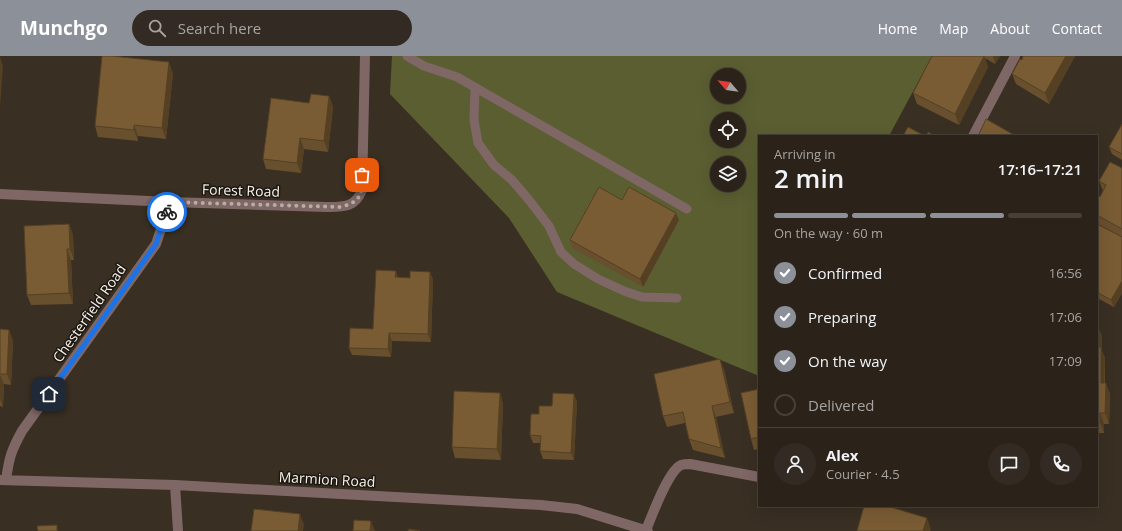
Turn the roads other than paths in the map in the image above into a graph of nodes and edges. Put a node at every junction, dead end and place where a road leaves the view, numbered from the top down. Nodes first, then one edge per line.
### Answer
1 (365, 56) edge
2 (407, 56) edge
3 (1015, 56) edge
4 (475, 88) junction
5 (974, 135) edge
6 (0, 194) edge
7 (170, 202) junction
8 (687, 209) dead end
9 (677, 298) dead end
10 (758, 477) edge
11 (3, 480) edge
12 (175, 485) junction
13 (178, 531) edge
14 (647, 531) edge

1 - 7 street, Forest Road
2 - 4 lane
3 - 5 street
4 - 8 lane
4 - 9 lane
6 - 7 street, Forest Road
7 - 11 street, Chesterfield Road
10 - 14 street
11 - 12 street, Marmion Road
12 - 13 street
12 - 14 street, Marmion Road

